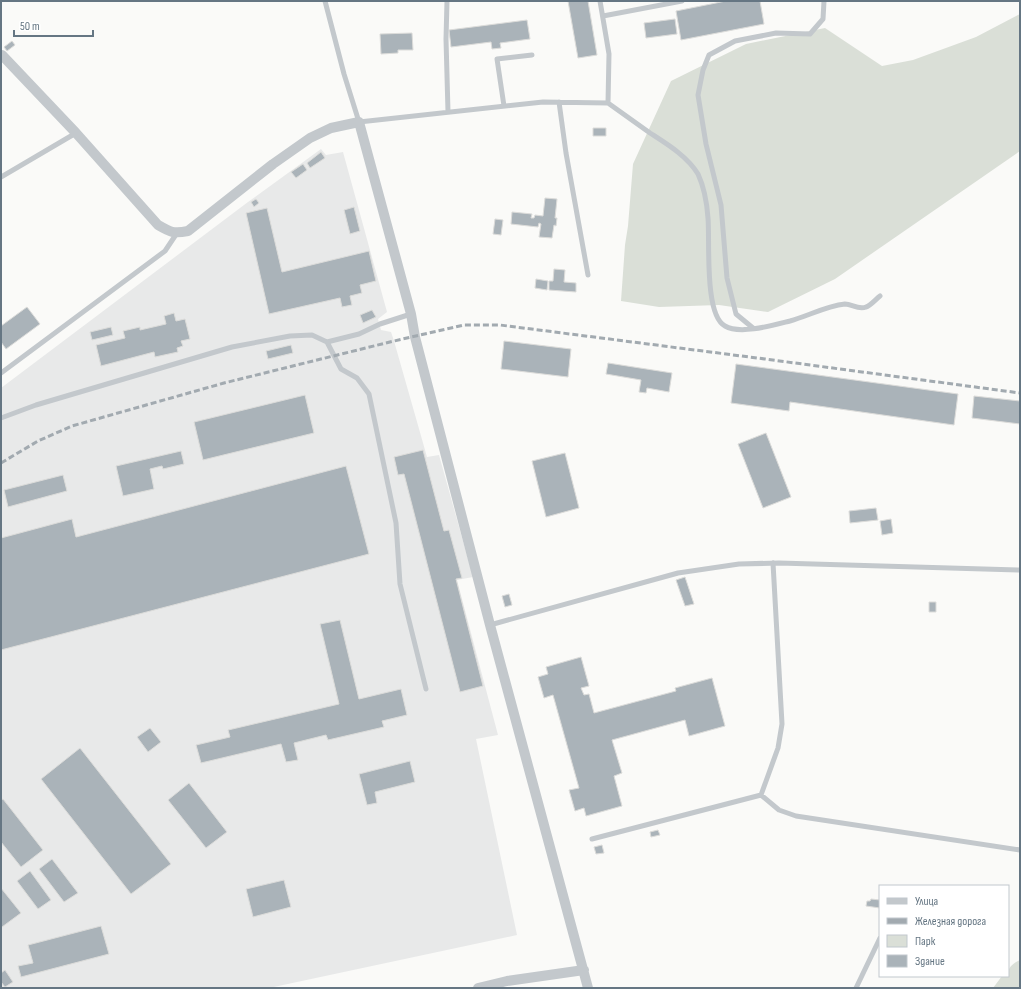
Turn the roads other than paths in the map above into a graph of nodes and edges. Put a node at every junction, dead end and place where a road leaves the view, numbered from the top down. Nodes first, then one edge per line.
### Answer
1 (325, 1) edge
2 (447, 1) edge
3 (600, 1) edge
4 (682, 1) edge
5 (824, 1) edge
6 (670, 2) edge
7 (603, 16) junction
8 (2, 54) edge
9 (532, 55) dead end
10 (559, 102) junction
11 (608, 103) junction
12 (504, 106) junction
13 (448, 112) junction
14 (358, 122) junction
15 (76, 133) junction
16 (1, 177) edge
17 (177, 233) junction
18 (588, 275) dead end
19 (880, 296) dead end
20 (411, 314) junction
21 (753, 328) junction
22 (327, 342) junction
23 (1, 373) edge
24 (1, 418) edge
25 (773, 563) junction
26 (1020, 570) edge
27 (490, 625) junction
28 (426, 688) dead end
29 (761, 795) junction
30 (592, 839) dead end
31 (1020, 850) edge
32 (879, 940) edge
33 (584, 970) junction
34 (491, 986) edge
35 (478, 988) edge
36 (588, 988) edge
37 (856, 988) edge

1 - 14 lane
2 - 13 lane
3 - 7 lane
4 - 6 lane
5 - 21 lane
6 - 7 lane
7 - 11 lane
8 - 15 street
9 - 12 lane
10 - 11 lane
10 - 12 lane
10 - 18 lane
11 - 21 lane
12 - 13 lane
13 - 14 lane
14 - 17 street
14 - 20 street
15 - 16 lane
15 - 17 street
17 - 23 lane
19 - 21 lane
20 - 22 lane
20 - 27 street
22 - 24 lane
22 - 28 lane
25 - 26 lane
25 - 27 lane
25 - 29 lane
27 - 33 street
29 - 30 lane
29 - 31 lane
32 - 37 lane
33 - 34 street
33 - 36 street
34 - 35 street

